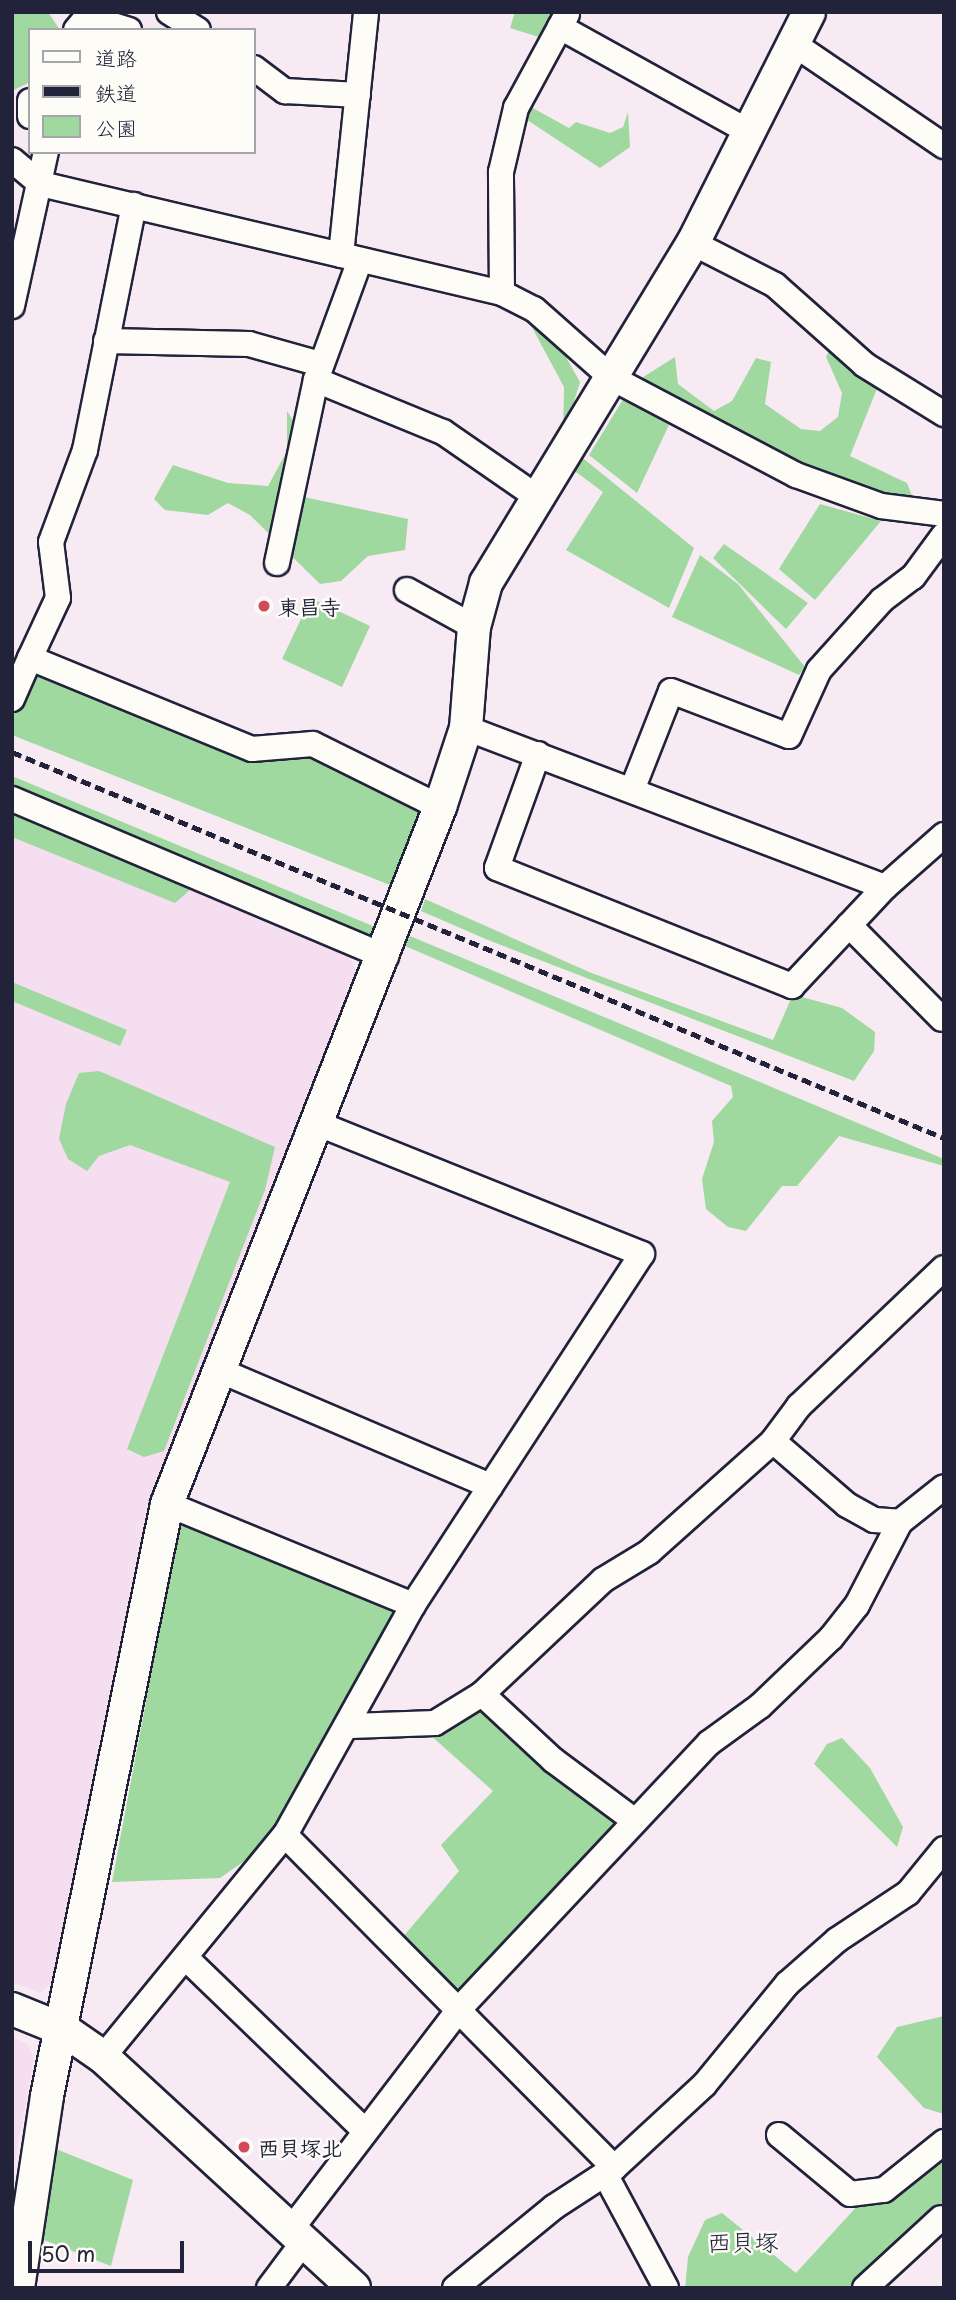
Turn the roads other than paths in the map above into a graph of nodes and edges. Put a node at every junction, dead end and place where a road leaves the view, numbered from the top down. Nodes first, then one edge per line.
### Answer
1 (163, 12) edge
2 (169, 12) edge
3 (366, 12) edge
4 (809, 12) edge
5 (564, 20) edge
6 (78, 28) edge
7 (122, 28) edge
8 (156, 28) edge
9 (195, 28) edge
10 (792, 43) junction
11 (256, 69) edge
12 (358, 95) junction
13 (748, 131) junction
14 (944, 146) edge
15 (46, 154) edge
16 (12, 160) edge
17 (41, 184) junction
18 (134, 205) junction
19 (693, 243) junction
20 (351, 258) junction
21 (502, 293) junction
22 (12, 306) edge
23 (106, 341) junction
24 (318, 372) junction
25 (612, 378) junction
26 (944, 414) edge
27 (537, 497) junction
28 (944, 514) edge
29 (944, 536) edge
30 (277, 563) dead end
31 (407, 590) dead end
32 (474, 626) junction
33 (30, 658) junction
34 (12, 699) edge
35 (466, 728) junction
36 (538, 754) junction
37 (632, 790) junction
38 (12, 799) edge
39 (440, 807) junction
40 (944, 835) edge
41 (885, 887) junction
42 (849, 925) junction
43 (386, 957) junction
44 (942, 1019) dead end
45 (318, 1124) junction
46 (944, 1268) edge
47 (221, 1371) junction
48 (774, 1441) junction
49 (491, 1486) junction
50 (944, 1487) edge
51 (167, 1504) junction
52 (900, 1522) junction
53 (413, 1605) junction
54 (482, 1694) junction
55 (351, 1726) junction
56 (635, 1821) junction
57 (285, 1835) junction
58 (944, 1849) edge
59 (186, 1958) junction
60 (461, 2007) junction
61 (12, 2009) edge
62 (64, 2030) junction
63 (103, 2056) junction
64 (365, 2131) junction
65 (779, 2135) dead end
66 (944, 2142) edge
67 (610, 2171) junction
68 (943, 2218) edge
69 (298, 2234) junction
70 (18, 2288) edge
71 (269, 2288) edge
72 (354, 2288) edge
73 (455, 2288) edge
74 (666, 2288) edge
75 (865, 2288) edge

1 - 8 street
2 - 9 street
3 - 12 street
4 - 10 street
5 - 13 street
5 - 21 street
6 - 7 street
10 - 13 street
10 - 14 street
11 - 12 street
12 - 20 street
13 - 19 street
15 - 17 street
16 - 17 street
17 - 18 street
17 - 22 street
18 - 20 street
18 - 23 street
19 - 25 street
19 - 26 street
20 - 21 street
20 - 24 street
21 - 25 street
23 - 24 street
23 - 33 street
24 - 27 street
24 - 30 street
25 - 27 street
25 - 28 street
27 - 32 street
29 - 37 street
31 - 32 street
32 - 35 street
33 - 34 street
33 - 39 street
35 - 36 street
35 - 39 street
36 - 37 street
36 - 42 street
37 - 41 street
38 - 43 street
39 - 43 street
40 - 41 street
41 - 42 street
42 - 44 street
43 - 45 street
45 - 47 street
45 - 49 street
46 - 48 street
47 - 49 street
47 - 51 street
48 - 52 street
48 - 54 street
49 - 53 street
50 - 52 street
51 - 53 street
51 - 62 street
52 - 56 street
53 - 55 street
54 - 55 street
54 - 56 street
55 - 57 street
56 - 60 street
57 - 59 street
57 - 60 street
58 - 67 street
59 - 63 street
59 - 64 street
60 - 64 street
60 - 67 street
61 - 62 street
62 - 63 street
62 - 70 street
63 - 69 street
64 - 69 street
65 - 66 street
67 - 73 street
67 - 74 street
68 - 75 street
69 - 71 street
69 - 72 street

